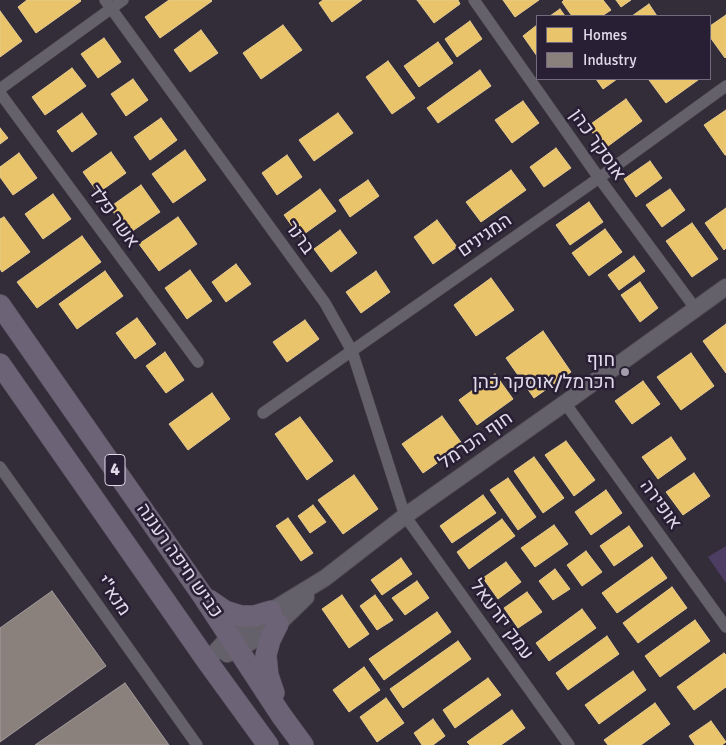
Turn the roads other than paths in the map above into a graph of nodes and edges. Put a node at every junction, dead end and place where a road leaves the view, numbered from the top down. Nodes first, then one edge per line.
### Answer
1 (123, 0) edge
2 (474, 0) edge
3 (108, 4) edge
4 (726, 86) edge
5 (0, 91) edge
6 (599, 178) junction
7 (726, 286) edge
8 (0, 305) edge
9 (695, 308) junction
10 (352, 351) junction
11 (198, 362) dead end
12 (0, 364) edge
13 (565, 403) junction
14 (263, 413) dead end
15 (0, 467) edge
16 (405, 516) junction
17 (203, 596) junction
18 (275, 618) junction
19 (726, 627) edge
20 (234, 642) junction
21 (206, 661) junction
22 (281, 714) junction
23 (197, 745) edge
24 (268, 745) edge
25 (303, 745) edge
26 (568, 745) edge

1 - 3 street
2 - 6 street, אוסקר כהן
3 - 5 street
3 - 10 street, ברנר
4 - 6 street, המגינים
5 - 11 street, אשר פלד
6 - 9 street, אוסקר כהן
6 - 10 street, המגינים
7 - 9 street, חוף הכרמל
8 - 17 highway, כביש חיפה רעננה / 4
9 - 13 street, חוף הכרמל
10 - 14 street, המגינים
10 - 16 street, ברנר
12 - 21 highway, כביש חיפה רעננה / 4
13 - 16 street, חוף הכרמל
13 - 19 street, אופירה
15 - 23 street, מנא"י
16 - 18 street, חוף הכרמל
16 - 26 street, עמק יזרעאל
17 - 18 highway
17 - 20 highway, כביש חיפה רעננה / 4
18 - 20 street, חוף הכרמל
18 - 22 highway
20 - 21 street, חוף הכרמל
20 - 22 highway, כביש חיפה רעננה / 4
21 - 24 highway, כביש חיפה רעננה / 4
22 - 25 highway, כביש חיפה רעננה / 4

